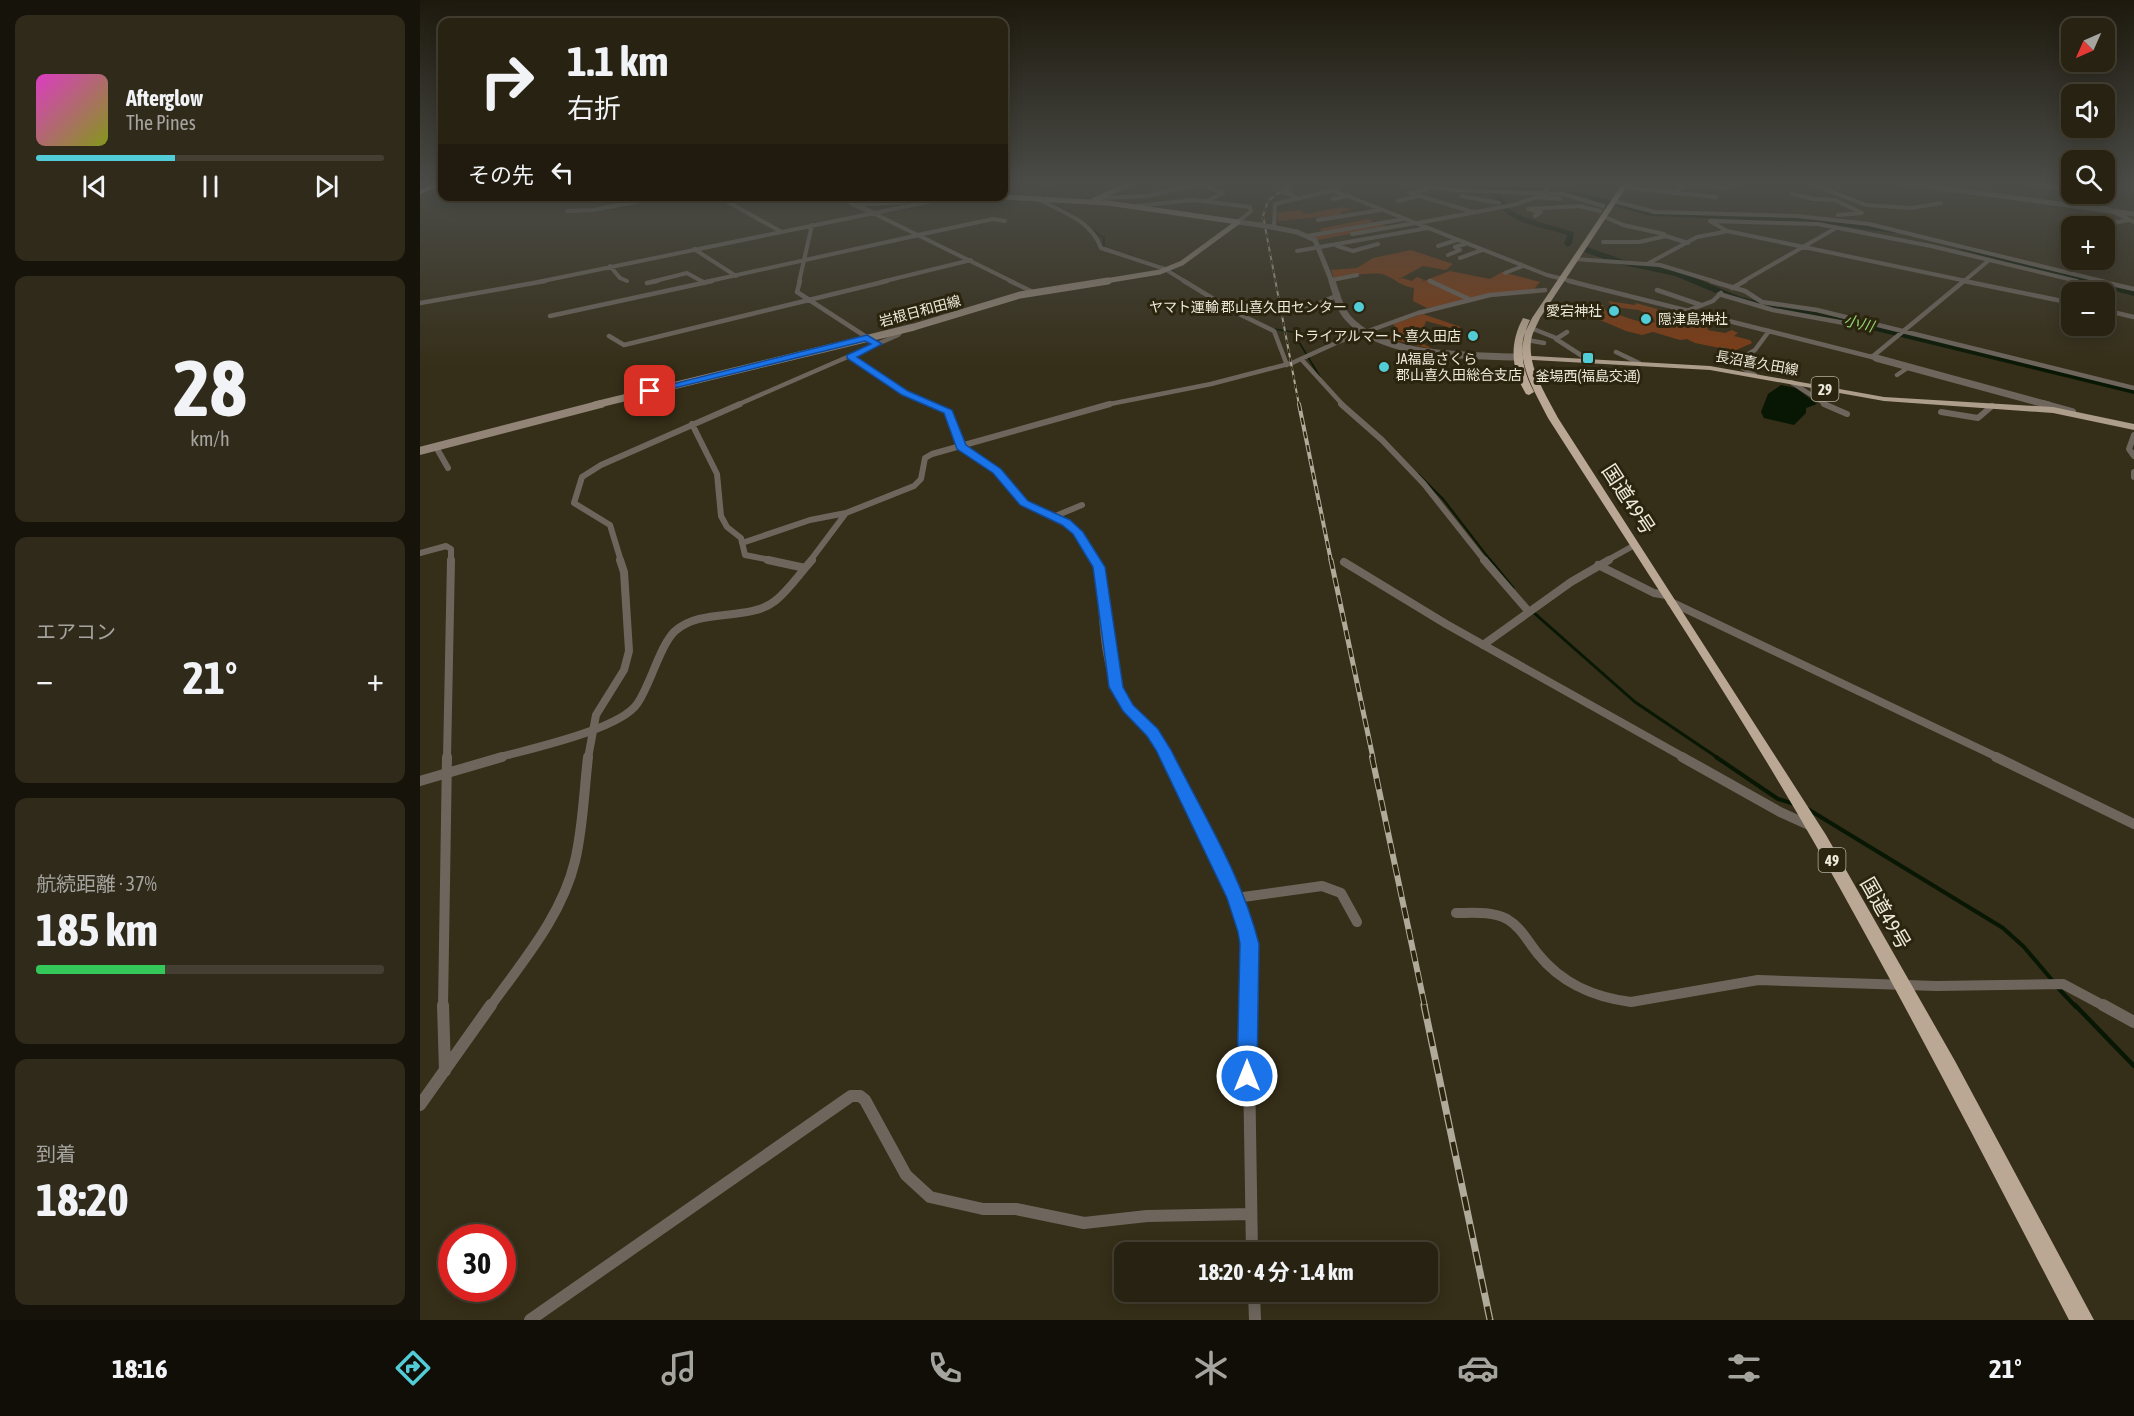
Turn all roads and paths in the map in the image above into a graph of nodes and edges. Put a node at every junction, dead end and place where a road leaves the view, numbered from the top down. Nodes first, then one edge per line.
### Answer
1 (715, 245) edge
2 (808, 245) edge
3 (875, 245) edge
4 (939, 245) edge
5 (1100, 245) edge
6 (1207, 245) edge
7 (1316, 245) edge
8 (1334, 245) joint
9 (1376, 245) edge
10 (1442, 245) edge
11 (1461, 245) edge
12 (1469, 245) edge
13 (1580, 245) edge
14 (1583, 245) edge
15 (1685, 245) edge
16 (1793, 245) edge
17 (1808, 245) edge
18 (1924, 245) edge
19 (1958, 245) edge
20 (1438, 246) dead end
21 (1319, 247) junction
22 (1804, 247) junction
23 (694, 249) junction
24 (1483, 250) junction
25 (1297, 251) dead end
26 (1448, 255) dead end
27 (1460, 258) dead end
28 (1575, 259) junction
29 (805, 260) junction
30 (971, 260) junction
31 (1988, 261) junction
32 (1649, 263) junction
33 (1523, 266) junction
34 (610, 267) junction
35 (1166, 270) junction
36 (1341, 273) dead end
37 (1504, 273) dead end
38 (1357, 274) dead end
39 (735, 276) junction
40 (1558, 277) junction
41 (1336, 279) junction
42 (627, 280) dead end
43 (1430, 280) dead end
44 (1964, 281) junction
45 (2077, 282) dead end
46 (647, 283) dead end
47 (705, 283) junction
48 (1734, 288) junction
49 (2134, 289) edge
50 (1545, 290) junction
51 (1657, 290) dead end
52 (1033, 292) junction
53 (1722, 293) junction
54 (1338, 295) junction
55 (807, 299) junction
56 (1471, 300) junction
57 (2061, 301) edge
58 (420, 303) edge
59 (1701, 305) junction
60 (1306, 309) dead end
61 (1689, 310) junction
62 (2115, 313) edge
63 (550, 316) dead end
64 (2134, 317) edge
65 (1531, 328) junction
66 (903, 329) junction
67 (1769, 331) junction
68 (1904, 331) junction
69 (1366, 332) junction
70 (1567, 332) dead end
71 (1338, 335) dead end
72 (1899, 335) junction
73 (609, 336) dead end
74 (1554, 337) junction
75 (867, 338) junction
76 (1351, 338) junction
77 (1531, 340) junction
78 (1544, 343) dead end
79 (878, 344) junction
80 (1720, 349) dead end
81 (1616, 352) dead end
82 (1746, 356) junction
83 (850, 357) junction
84 (1515, 357) junction
85 (1527, 358) junction
86 (1874, 358) junction
87 (1302, 360) junction
88 (1590, 361) junction
89 (1639, 363) junction
90 (1287, 365) junction
91 (1779, 366) dead end
92 (1909, 367) junction
93 (1755, 375) junction
94 (1897, 375) dead end
95 (1791, 382) junction
96 (2134, 388) edge
97 (2134, 394) edge
98 (1992, 406) junction
99 (1941, 412) dead end
100 (2072, 412) junction
101 (1832, 417) dead end
102 (1553, 418) junction
103 (692, 424) junction
104 (2134, 427) edge
105 (2134, 435) edge
106 (436, 447) junction
107 (961, 447) junction
108 (421, 449) edge
109 (2134, 456) edge
110 (448, 468) dead end
111 (2134, 472) edge
112 (2134, 477) edge
113 (1082, 505) dead end
114 (846, 513) junction
115 (1053, 517) junction
116 (742, 543) junction
117 (1633, 546) junction
118 (420, 553) edge
119 (1344, 562) dead end
120 (1598, 565) junction
121 (805, 568) junction
122 (1668, 598) junction
123 (1529, 612) junction
124 (1483, 645) junction
125 (591, 730) junction
126 (447, 773) junction
127 (420, 781) edge
128 (2134, 824) edge
129 (1812, 827) junction
130 (1236, 898) junction
131 (1456, 913) dead end
132 (1357, 922) dead end
133 (1902, 985) junction
134 (2134, 1022) edge
135 (445, 1071) junction
136 (420, 1105) edge
137 (1251, 1214) junction
138 (1252, 1242) edge
139 (1254, 1302) edge
140 (530, 1320) edge
141 (1255, 1320) edge
142 (2082, 1320) edge

1 - 23 street
2 - 29 street
3 - 29 street
4 - 30 street
5 - 35 street
6 - 35 main road, 岩根日和田線
7 - 21 street
8 - 9 street
8 - 21 street
10 - 20 street
11 - 26 street
12 - 24 street
13 - 40 highway, 国道49号 / 49
14 - 28 highway, 国道49号 / 49
15 - 32 street
16 - 22 street
17 - 22 street
18 - 31 street
19 - 49 street
21 - 25 street
21 - 41 street
22 - 44 street
22 - 48 street
23 - 34 street
23 - 39 street
24 - 27 street
24 - 33 street
28 - 32 street
28 - 40 highway, 国道49号 / 49
29 - 39 street
29 - 55 street
30 - 52 street
30 - 55 street
31 - 44 street
31 - 45 street
32 - 48 street
33 - 37 street
33 - 40 street
34 - 42 street
34 - 58 street
35 - 52 main road, 岩根日和田線
35 - 90 street
36 - 41 street
38 - 41 street
39 - 47 street
40 - 50 highway, 国道49号 / 49
40 - 61 street
40 - 65 highway, 国道49号 / 49
41 - 54 street
43 - 56 street
44 - 57 street
44 - 68 street
46 - 47 street
47 - 63 street
48 - 53 street
48 - 68 street
50 - 56 street
50 - 84 highway, 国道49号 / 49
51 - 59 street
52 - 66 main road, 岩根日和田線
53 - 59 street
53 - 72 street
54 - 60 street
54 - 69 street
55 - 73 street
55 - 75 street
56 - 69 street
59 - 61 street
61 - 67 street
62 - 64 street
65 - 74 street
65 - 77 highway, 国道49号 / 49
66 - 75 main road, 岩根日和田線
66 - 79 street
67 - 82 street
67 - 86 street
68 - 72 street
68 - 96 street
69 - 76 street
69 - 84 street
70 - 74 street
71 - 76 street
72 - 86 street
72 - 97 street
74 - 77 street
74 - 88 street
75 - 79 street
75 - 106 main road, 岩根日和田線
76 - 87 street
77 - 78 street
77 - 85 highway, 国道49号 / 49
79 - 83 street
80 - 82 street
81 - 89 street
82 - 91 street
82 - 93 street
83 - 103 street
83 - 107 street
84 - 85 main road, 長沼喜久田線 / 29
84 - 102 highway, 国道49号 / 49
85 - 88 main road, 長沼喜久田線 / 29
85 - 102 highway, 国道49号 / 49
86 - 92 street
87 - 90 street
87 - 123 street
88 - 89 main road, 長沼喜久田線 / 29
89 - 93 main road, 長沼喜久田線 / 29
90 - 107 street
92 - 94 street
92 - 100 street
93 - 95 main road, 長沼喜久田線 / 29
95 - 98 main road, 長沼喜久田線 / 29
95 - 101 street
98 - 99 street
98 - 100 main road, 長沼喜久田線 / 29
100 - 104 main road, 長沼喜久田線 / 29
102 - 117 highway, 国道49号 / 49
103 - 116 street
103 - 125 street
105 - 109 street
106 - 108 main road, 岩根日和田線
106 - 110 street
107 - 114 street
107 - 115 street
111 - 112 street
113 - 115 street
114 - 116 street
114 - 121 street
115 - 130 street
116 - 121 street
117 - 120 street
117 - 122 highway, 国道49号 / 49
118 - 126 street
119 - 124 street
120 - 122 street
120 - 123 street
121 - 125 street
122 - 128 street
122 - 129 highway, 国道49号 / 49
123 - 124 street
124 - 129 street
125 - 126 street
125 - 135 street
126 - 127 street
126 - 135 street
129 - 133 highway, 国道49号 / 49
130 - 132 street
130 - 137 street
131 - 133 street
133 - 134 street
133 - 142 highway, 国道49号 / 49
135 - 136 street
137 - 138 street
137 - 140 street
139 - 141 street

